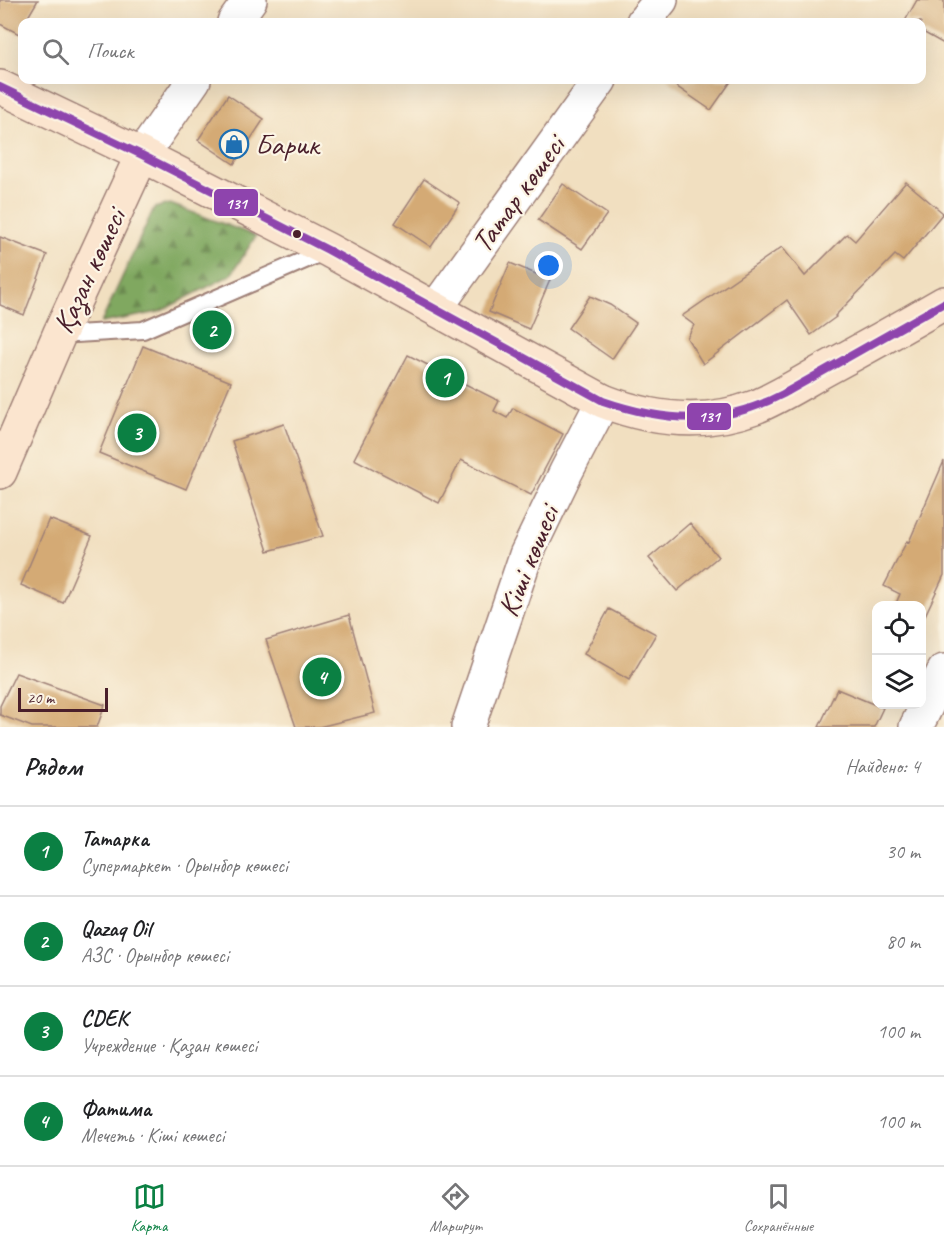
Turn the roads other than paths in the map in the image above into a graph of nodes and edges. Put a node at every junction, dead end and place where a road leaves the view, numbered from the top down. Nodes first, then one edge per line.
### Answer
1 (250, 0) edge
2 (660, 0) edge
3 (237, 18) edge
4 (646, 18) edge
5 (191, 84) edge
6 (597, 84) edge
7 (0, 87) edge
8 (142, 155) junction
9 (328, 250) junction
10 (944, 303) edge
11 (436, 308) junction
12 (59, 335) junction
13 (603, 400) junction
14 (0, 472) edge
15 (944, 670) edge
16 (468, 727) edge
17 (916, 727) edge

1 - 3 street
2 - 4 street
5 - 8 street, Қазан көшесі
6 - 11 street, Татар көшесі
7 - 8 main road
8 - 9 main road
8 - 12 main road, Қазан көшесі
9 - 11 main road
9 - 12 lane
10 - 13 main road
11 - 13 main road
12 - 14 main road, Қазан көшесі
13 - 16 street, Кіші көшесі
15 - 17 street

